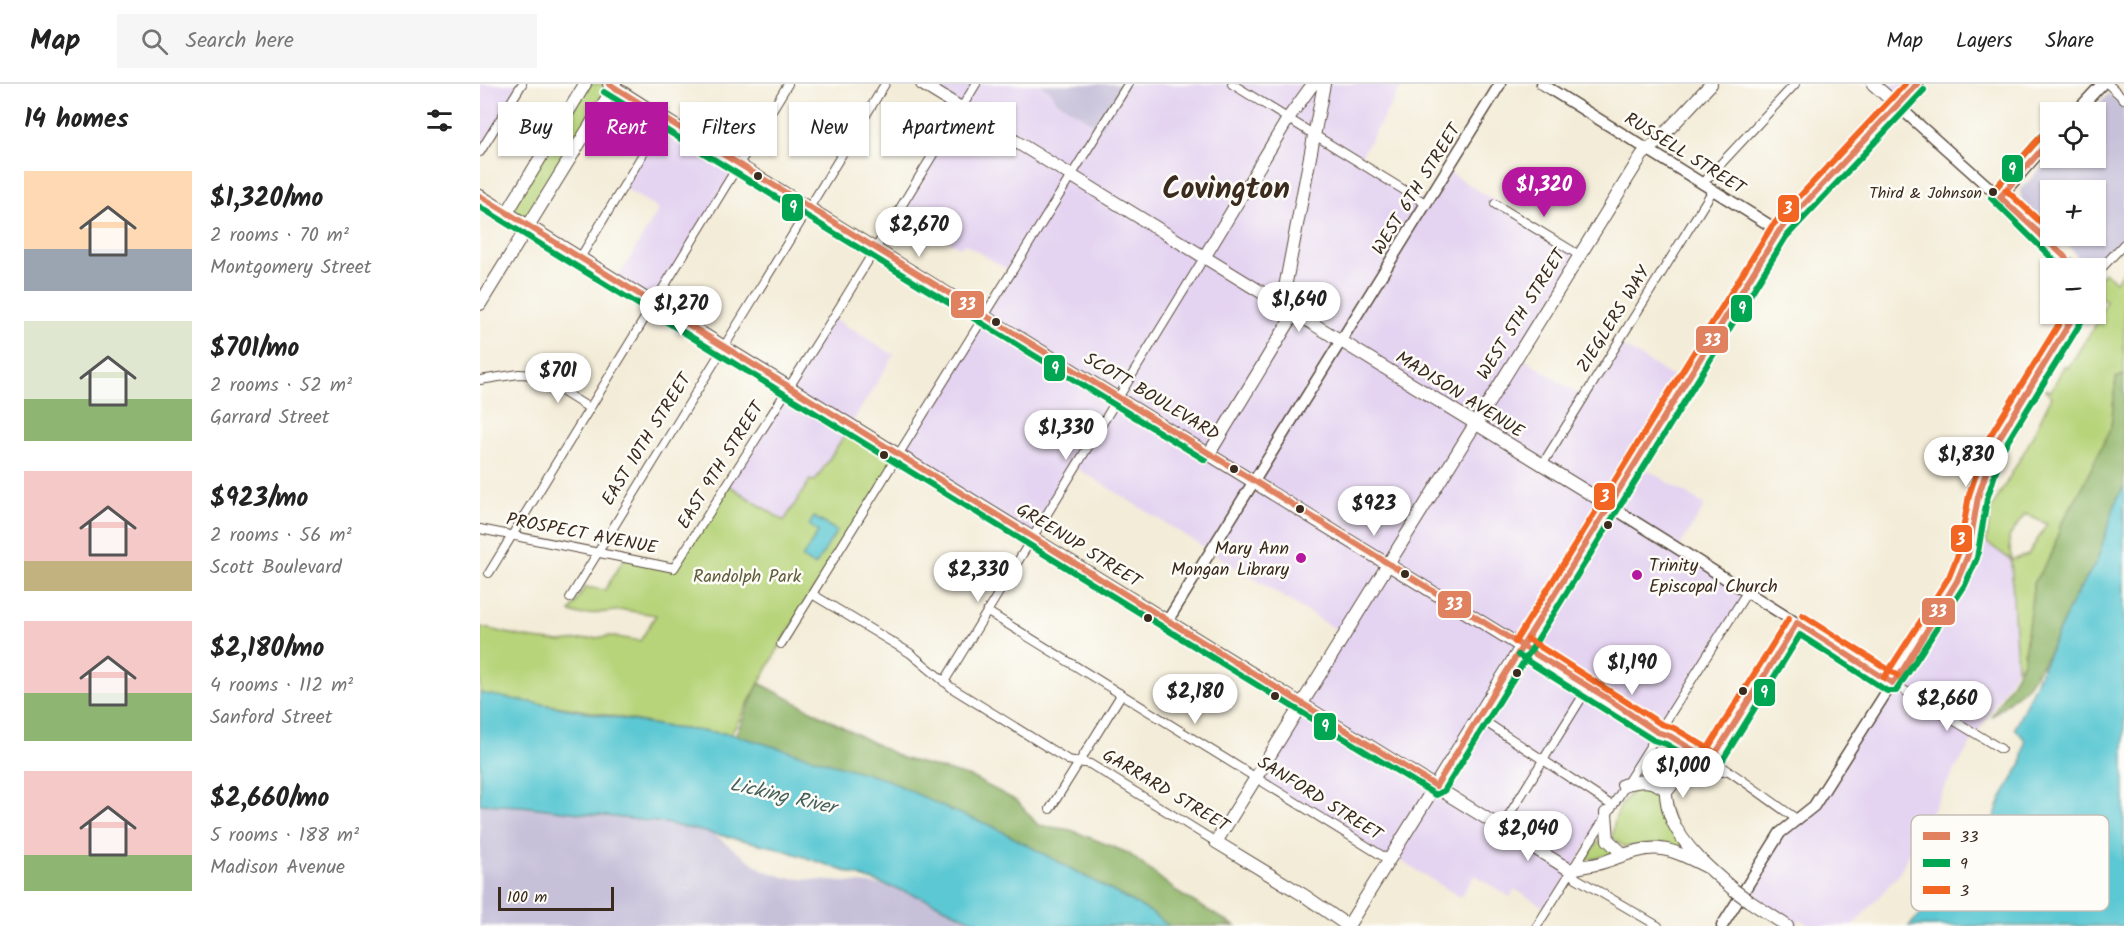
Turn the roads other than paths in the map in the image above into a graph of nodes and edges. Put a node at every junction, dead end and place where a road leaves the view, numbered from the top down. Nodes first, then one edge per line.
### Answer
1 (522, 84) edge
2 (585, 84) edge
3 (788, 84) edge
4 (885, 84) edge
5 (922, 84) edge
6 (976, 84) edge
7 (1128, 84) edge
8 (1232, 84) edge
9 (1313, 84) edge
10 (1324, 84) edge
11 (1500, 84) edge
12 (1542, 84) edge
13 (1711, 84) edge
14 (1795, 84) edge
15 (1873, 84) edge
16 (1917, 84) edge
17 (2102, 84) edge
18 (2108, 84) edge
19 (613, 85) edge
20 (2124, 99) edge
21 (638, 102) edge
22 (951, 102) edge
23 (965, 102) edge
24 (2085, 102) edge
25 (1898, 106) junction
26 (1289, 117) junction
27 (668, 121) edge
28 (1314, 132) junction
29 (1016, 141) edge
30 (1647, 149) junction
31 (2040, 151) edge
32 (480, 152) edge
33 (642, 156) edge
34 (932, 156) edge
35 (739, 164) junction
36 (1072, 175) junction
37 (1703, 183) junction
38 (1713, 190) junction
39 (480, 196) edge
40 (2000, 197) junction
41 (1425, 202) junction
42 (1495, 204) dead end
43 (808, 207) junction
44 (507, 213) junction
45 (526, 225) junction
46 (1779, 231) junction
47 (2124, 244) edge
48 (876, 249) junction
49 (1579, 255) junction
50 (1205, 256) junction
51 (580, 258) junction
52 (2066, 258) edge
53 (2106, 263) edge
54 (654, 303) junction
55 (1282, 303) junction
56 (480, 304) edge
57 (1295, 312) junction
58 (985, 316) junction
59 (2068, 324) edge
60 (1341, 342) junction
61 (723, 346) junction
62 (480, 380) edge
63 (789, 387) junction
64 (1120, 398) junction
65 (589, 408) junction
66 (1474, 425) junction
67 (1210, 452) junction
68 (899, 454) junction
69 (1542, 465) junction
70 (1254, 480) junction
71 (1610, 506) junction
72 (480, 529) edge
73 (512, 536) junction
74 (1034, 538) junction
75 (597, 551) junction
76 (1388, 564) junction
77 (677, 565) joint
78 (489, 573) dead end
79 (1746, 592) junction
80 (812, 594) junction
81 (570, 598) dead end
82 (988, 612) junction
83 (1168, 620) junction
84 (781, 644) dead end
85 (1522, 647) junction
86 (944, 681) junction
87 (1892, 683) junction
88 (1589, 686) junction
89 (1121, 695) junction
90 (1302, 703) junction
91 (1478, 717) junction
92 (1657, 732) junction
93 (2001, 749) dead end
94 (1544, 760) junction
95 (1079, 763) junction
96 (1723, 770) junction
97 (1256, 777) junction
98 (1623, 785) junction
99 (1436, 786) junction
100 (1667, 791) junction
101 (1050, 809) dead end
102 (1609, 809) junction
103 (1798, 820) junction
104 (1501, 828) junction
105 (1216, 842) junction
106 (1623, 854) junction
107 (1389, 860) junction
108 (1709, 868) junction
109 (1570, 870) junction
110 (1348, 926) edge
111 (1537, 926) edge
112 (1658, 926) edge
113 (1722, 926) edge
114 (1787, 926) edge

1 - 32 street
2 - 44 main road
3 - 35 street
4 - 43 street, EAST 10TH STREET
5 - 22 main road, MADISON AVENUE
6 - 23 street, EAST 9TH STREET
7 - 36 street
8 - 26 street
9 - 26 main road
10 - 28 main road
11 - 41 street, WEST 6TH STREET
12 - 30 street, RUSSELL STREET
13 - 30 main road, WEST 5TH STREET
14 - 37 street
15 - 25 main road
16 - 25 main road
17 - 24 street
18 - 20 street
19 - 21 main road, SCOTT BOULEVARD
19 - 45 main road
25 - 40 street
25 - 46 main road
26 - 28 street
26 - 50 main road
27 - 35 main road, SCOTT BOULEVARD
28 - 41 street
28 - 55 main road
29 - 36 main road, MADISON AVENUE
30 - 37 street, RUSSELL STREET
30 - 49 main road, WEST 5TH STREET
31 - 40 street
33 - 51 street
34 - 48 street, EAST 9TH STREET
35 - 43 main road, SCOTT BOULEVARD
35 - 54 street
36 - 50 main road, MADISON AVENUE
36 - 58 street
37 - 38 street, RUSSELL STREET
38 - 46 street, RUSSELL STREET
38 - 69 street, ZIEGLERS WAY
39 - 44 main road, GREENUP STREET
40 - 52 street
41 - 60 street, WEST 6TH STREET
42 - 49 street
43 - 48 main road, SCOTT BOULEVARD
43 - 61 street, EAST 10TH STREET
44 - 45 main road, GREENUP STREET
45 - 51 main road, GREENUP STREET
45 - 56 main road
46 - 71 main road
47 - 53 street
48 - 58 main road, SCOTT BOULEVARD
48 - 63 street, EAST 9TH STREET
49 - 66 main road, WEST 5TH STREET
50 - 55 main road, MADISON AVENUE
50 - 64 street
51 - 54 main road, GREENUP STREET
54 - 61 main road, GREENUP STREET
54 - 65 street
55 - 57 main road, MADISON AVENUE
57 - 60 main road, MADISON AVENUE
57 - 67 main road
58 - 64 main road, SCOTT BOULEVARD
58 - 68 street
59 - 87 street
60 - 66 main road, MADISON AVENUE
60 - 70 street, WEST 6TH STREET
61 - 63 main road, GREENUP STREET
61 - 75 street, EAST 10TH STREET
62 - 65 street
63 - 68 main road, GREENUP STREET
63 - 77 street, EAST 9TH STREET
64 - 67 main road, SCOTT BOULEVARD
64 - 74 street
65 - 73 street
66 - 69 main road, MADISON AVENUE
66 - 76 main road, WEST 5TH STREET
67 - 70 main road, SCOTT BOULEVARD
68 - 74 main road, GREENUP STREET
68 - 80 street
69 - 71 main road, MADISON AVENUE
70 - 76 main road, SCOTT BOULEVARD
70 - 83 street, WEST 6TH STREET
71 - 79 street, MADISON AVENUE
71 - 85 main road
72 - 73 street, PROSPECT AVENUE
73 - 75 street, PROSPECT AVENUE
73 - 78 street
74 - 82 street
74 - 83 main road, GREENUP STREET
75 - 77 street, PROSPECT AVENUE
75 - 81 street, EAST 10TH STREET
76 - 85 main road, SCOTT BOULEVARD
76 - 90 main road, WEST 5TH STREET
79 - 87 street, MADISON AVENUE
79 - 92 street
80 - 84 street
80 - 86 street, GARRARD STREET
82 - 86 street
82 - 89 street, SANFORD STREET
83 - 90 main road, GREENUP STREET
85 - 88 main road, SCOTT BOULEVARD
85 - 91 main road
86 - 95 street, GARRARD STREET
87 - 93 street, MADISON AVENUE
87 - 103 street
88 - 92 main road
88 - 94 street
89 - 95 street
89 - 97 street, SANFORD STREET
90 - 97 main road, WEST 5TH STREET
90 - 99 main road, GREENUP STREET
91 - 94 street
91 - 99 main road
92 - 96 street
92 - 98 street
92 - 100 main road
94 - 102 street
94 - 104 street
95 - 101 street
95 - 105 street, GARRARD STREET
96 - 100 main road
96 - 103 street
97 - 105 main road, WEST 5TH STREET
97 - 107 street, SANFORD STREET
98 - 100 main road
98 - 102 street
99 - 104 main road, GREENUP STREET
99 - 107 main road
100 - 108 main road
102 - 106 main road
102 - 109 street
103 - 113 street
104 - 109 main road, GREENUP STREET
105 - 110 main road, GARRARD STREET
106 - 108 main road
106 - 109 main road
107 - 110 main road
108 - 114 main road, bridge
109 - 111 street
109 - 112 street, GREENUP STREET

